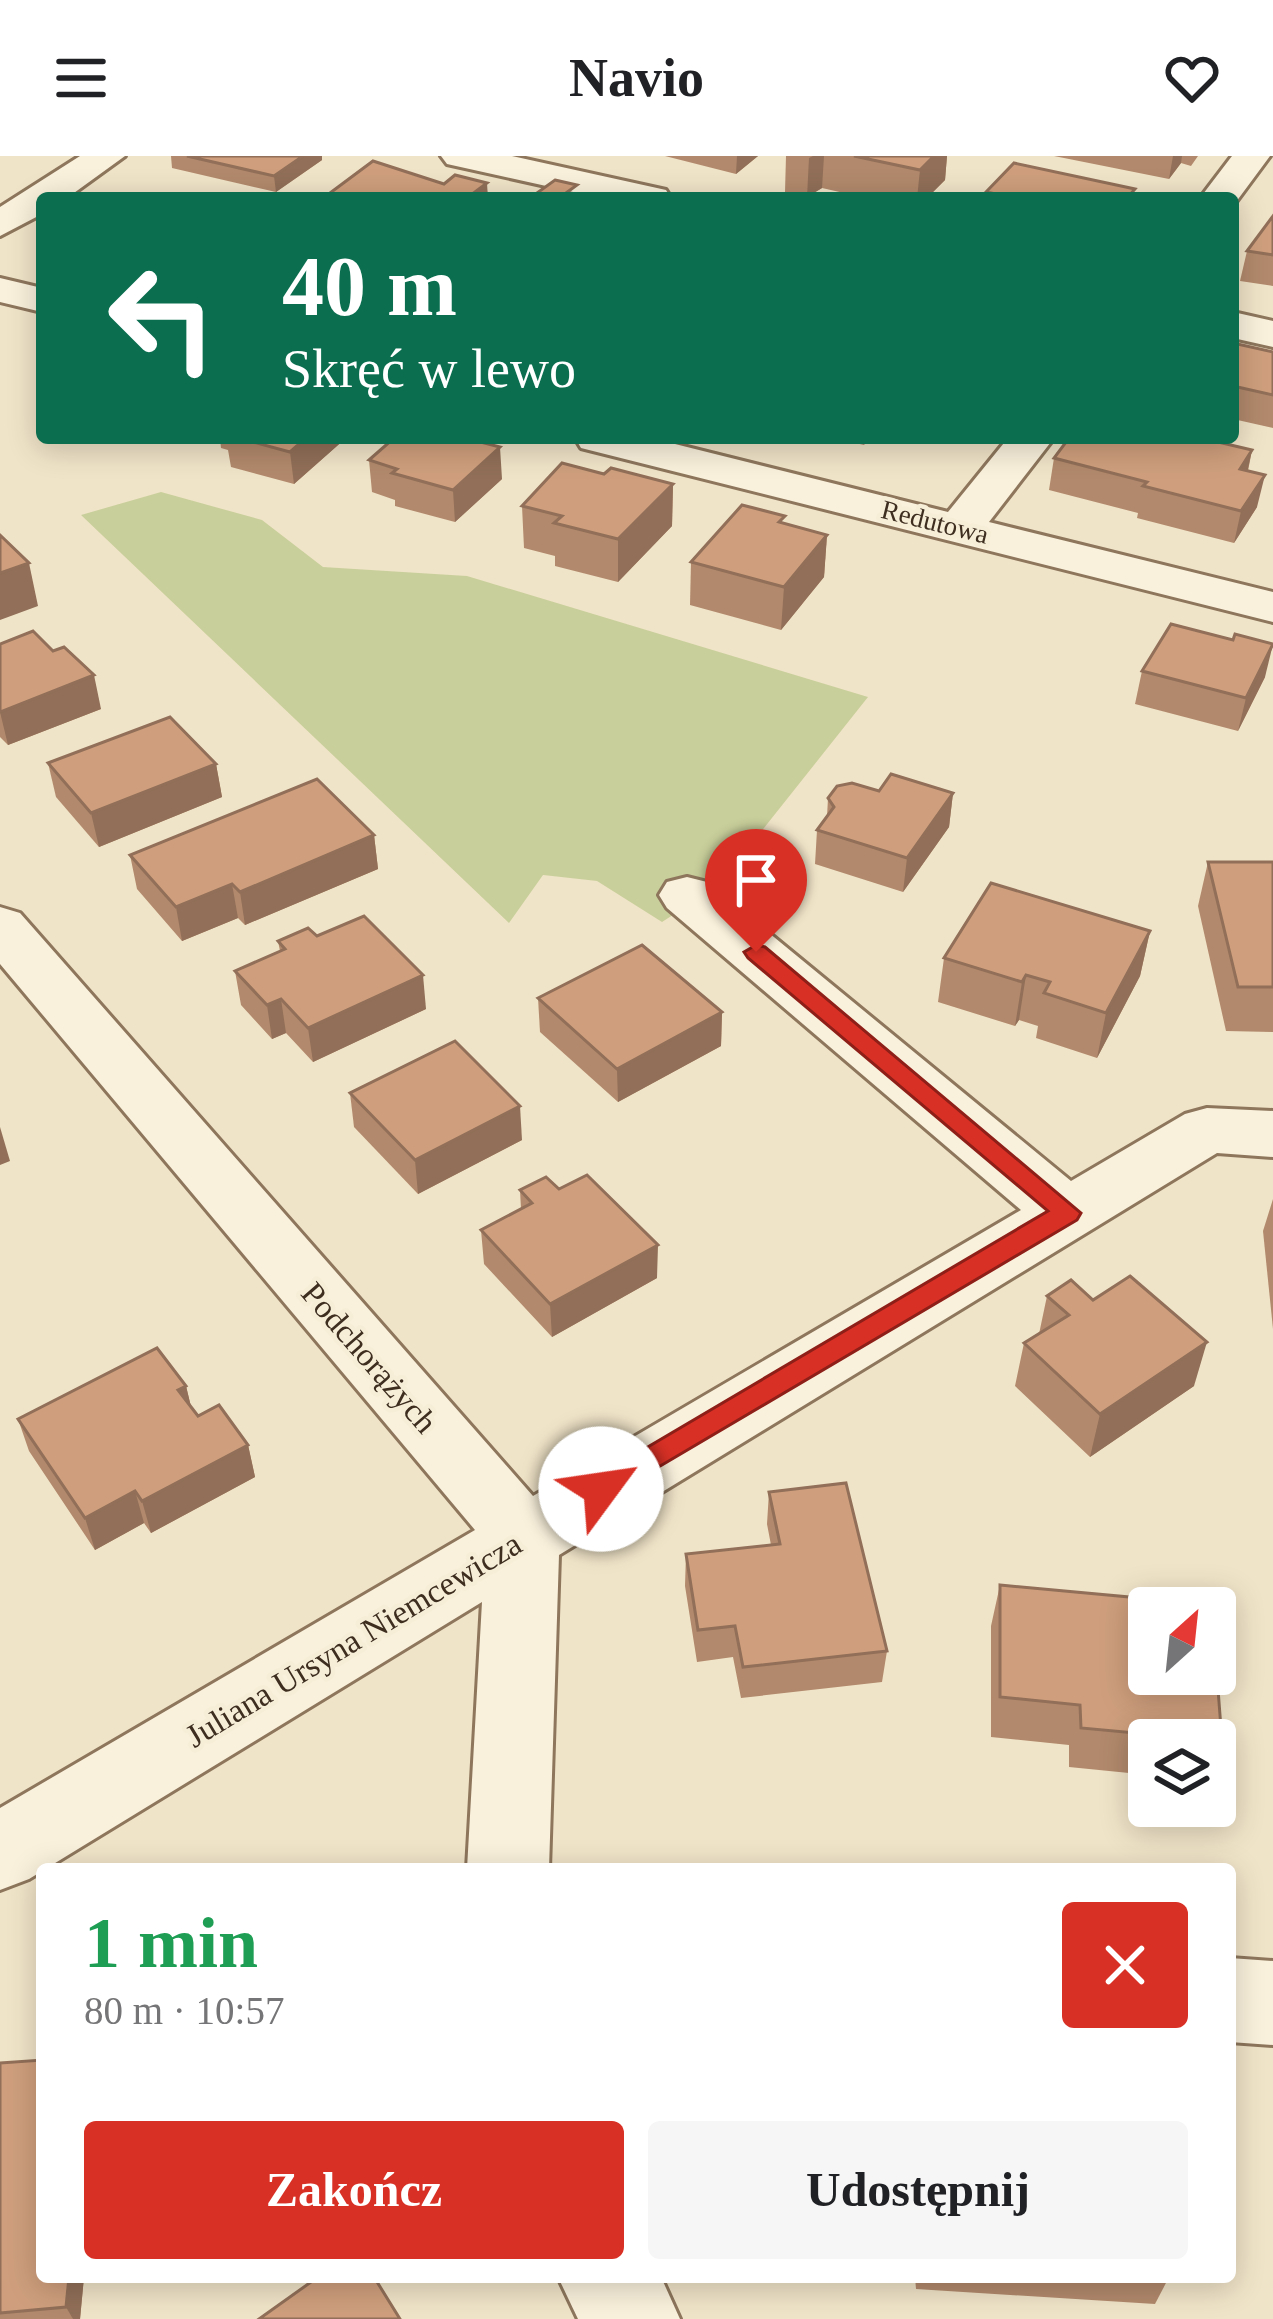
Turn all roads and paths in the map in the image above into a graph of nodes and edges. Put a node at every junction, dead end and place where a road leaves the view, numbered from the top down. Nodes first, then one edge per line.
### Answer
1 (106, 156) edge
2 (460, 156) edge
3 (1251, 156) edge
4 (50, 192) edge
5 (625, 192) edge
6 (1224, 192) edge
7 (36, 201) edge
8 (0, 224) edge
9 (0, 290) edge
10 (36, 299) edge
11 (1239, 326) edge
12 (1273, 334) edge
13 (621, 444) edge
14 (1027, 444) edge
15 (960, 528) junction
16 (1273, 608) edge
17 (687, 895) dead end
18 (0, 926) edge
19 (1273, 1134) edge
20 (1067, 1213) junction
21 (523, 1535) junction
22 (0, 1857) edge
23 (508, 1863) edge
24 (36, 1866) edge
25 (1236, 2000) edge
26 (1273, 2003) edge
27 (609, 2283) edge
28 (633, 2319) edge

1 - 4 street
2 - 5 street
3 - 6 street
7 - 8 street
9 - 10 street
11 - 12 street
13 - 15 street, Redutowa
14 - 15 street
15 - 16 street, Redutowa
17 - 20 street
18 - 21 street, Podchorążych
19 - 20 street, Juliana Ursyna Niemcewicza
20 - 21 street, Juliana Ursyna Niemcewicza
21 - 22 street, Juliana Ursyna Niemcewicza
21 - 23 street
22 - 24 street
25 - 26 street
27 - 28 street

